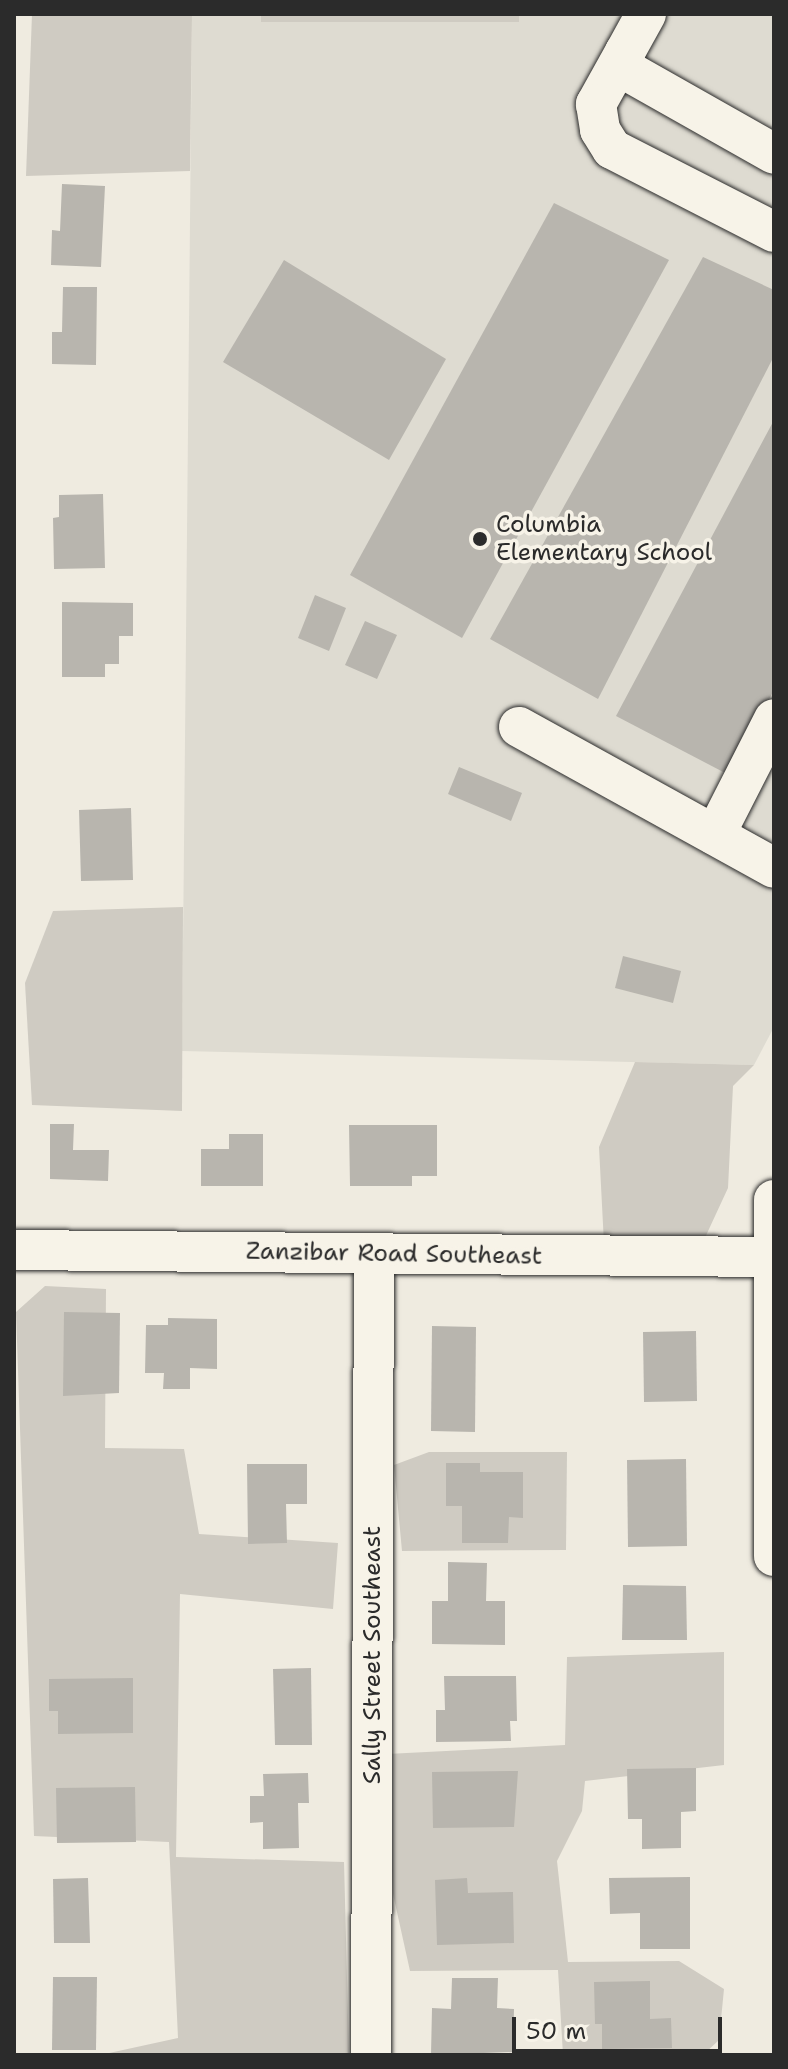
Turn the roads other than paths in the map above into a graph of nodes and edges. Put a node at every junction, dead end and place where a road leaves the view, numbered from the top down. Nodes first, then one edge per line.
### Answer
1 (646, 14) edge
2 (625, 52) junction
3 (774, 154) edge
4 (774, 232) edge
5 (774, 719) edge
6 (519, 727) dead end
7 (715, 835) junction
8 (774, 868) edge
9 (774, 1200) edge
10 (14, 1250) edge
11 (374, 1254) junction
12 (772, 1257) edge
13 (774, 1556) edge
14 (371, 2055) edge

1 - 2 street
2 - 3 street
2 - 4 street
5 - 7 street
6 - 7 street
7 - 8 street
9 - 12 street
10 - 11 street, Zanzibar Road Southeast
11 - 12 street, Zanzibar Road Southeast
11 - 14 street, Sally Street Southeast
12 - 13 street

